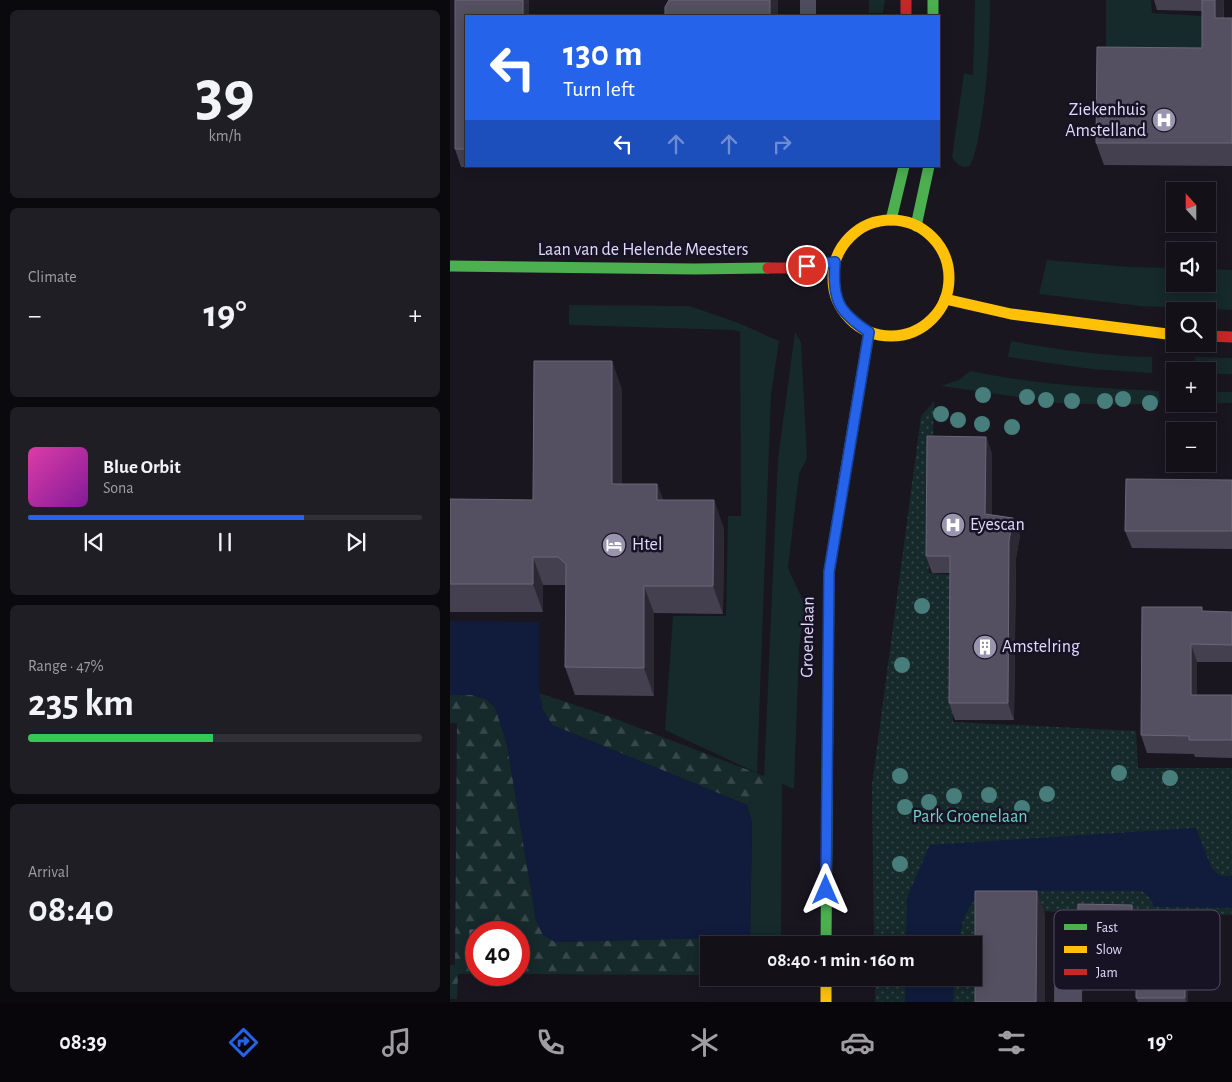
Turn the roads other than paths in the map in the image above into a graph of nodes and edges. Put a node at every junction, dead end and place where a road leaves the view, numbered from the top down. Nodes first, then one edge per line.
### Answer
1 (808, 0) edge
2 (906, 0) edge
3 (933, 0) edge
4 (808, 15) edge
5 (906, 15) edge
6 (933, 15) edge
7 (904, 167) edge
8 (929, 167) edge
9 (891, 220) junction
10 (916, 226) junction
11 (835, 262) junction
12 (450, 266) edge
13 (945, 299) junction
14 (869, 332) junction
15 (1166, 335) edge
16 (1216, 336) edge
17 (1232, 337) edge
18 (826, 936) edge
19 (826, 986) edge
20 (826, 1002) edge

1 - 4 lane
2 - 5 street
3 - 6 street
7 - 9 street
8 - 10 street
9 - 10 street
9 - 11 street
10 - 13 street
11 - 12 street, Laan van de Helende Meesters
11 - 14 street
13 - 14 street
13 - 15 street
14 - 18 street, Groenelaan
16 - 17 street
19 - 20 street

